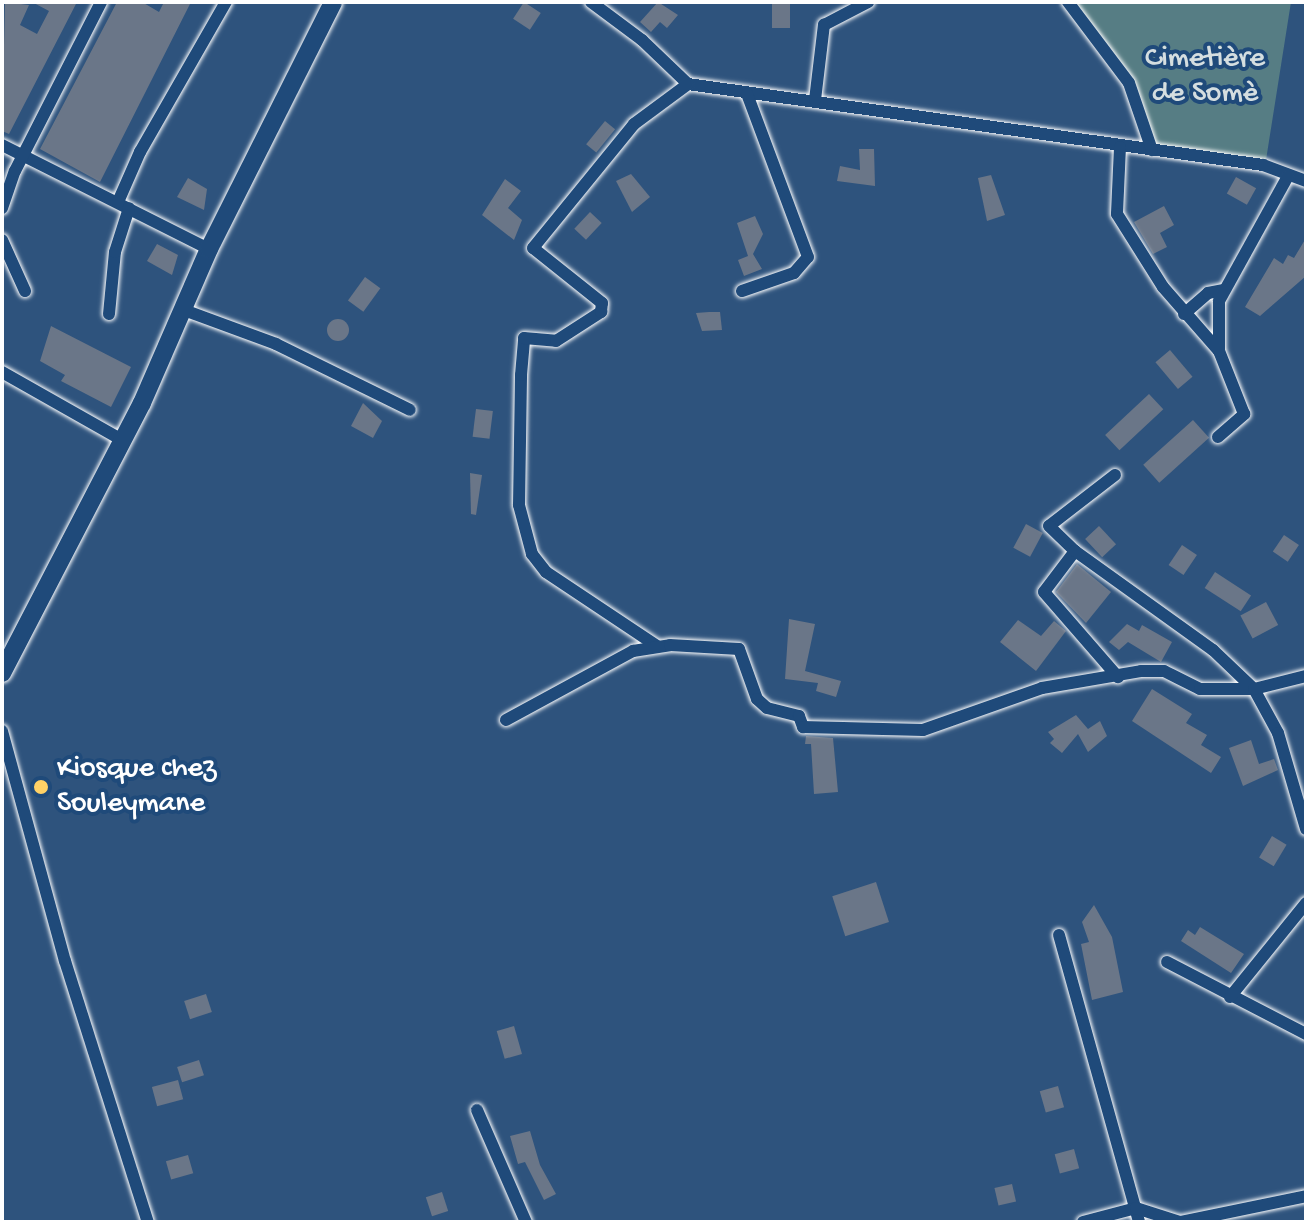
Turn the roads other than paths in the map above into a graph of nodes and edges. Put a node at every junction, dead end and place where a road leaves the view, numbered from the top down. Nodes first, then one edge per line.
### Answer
1 (101, 2) edge
2 (226, 2) edge
3 (333, 2) edge
4 (591, 2) edge
5 (868, 2) edge
6 (1068, 2) edge
7 (688, 84) junction
8 (747, 94) junction
9 (815, 100) junction
10 (2, 145) edge
11 (1120, 147) junction
12 (1152, 150) junction
13 (23, 156) junction
14 (1288, 176) junction
15 (1306, 181) edge
16 (124, 205) junction
17 (2, 208) edge
18 (2, 240) edge
19 (209, 249) junction
20 (1224, 290) junction
21 (25, 291) dead end
22 (742, 291) dead end
23 (181, 309) junction
24 (109, 314) dead end
25 (1184, 314) junction
26 (1219, 351) junction
27 (2, 372) edge
28 (410, 410) dead end
29 (1218, 437) dead end
30 (122, 440) junction
31 (1115, 475) dead end
32 (1075, 551) junction
33 (657, 646) junction
34 (2, 673) edge
35 (1306, 676) edge
36 (1118, 677) junction
37 (1254, 689) junction
38 (506, 720) dead end
39 (2, 731) edge
40 (1306, 829) edge
41 (1306, 903) edge
42 (1059, 935) dead end
43 (1167, 962) dead end
44 (1230, 997) junction
45 (1306, 1034) edge
46 (477, 1110) dead end
47 (1306, 1196) edge
48 (1136, 1208) junction
49 (148, 1222) edge
50 (526, 1222) edge
51 (1083, 1222) edge
52 (1139, 1222) edge
53 (1181, 1222) edge

1 - 13 street
2 - 16 street
3 - 19 street
4 - 7 street
5 - 9 street
6 - 12 street
7 - 8 street
7 - 33 street
8 - 9 street
8 - 22 street
9 - 11 street
10 - 13 street
11 - 12 street
11 - 25 street
12 - 14 street
13 - 16 street
13 - 17 street
14 - 15 street
14 - 20 street
16 - 19 street
16 - 24 street
18 - 21 street
19 - 23 street
20 - 25 street
20 - 26 street
23 - 28 street
23 - 30 street
25 - 26 street
26 - 29 street
27 - 30 street
30 - 34 street
31 - 32 street
32 - 36 street
32 - 37 street
33 - 36 street
33 - 38 street
35 - 37 street
36 - 37 street
37 - 40 street
39 - 49 street
41 - 44 street
42 - 48 street
43 - 44 street
44 - 45 street
46 - 50 street
47 - 53 street
48 - 51 street
48 - 52 street
48 - 53 street

